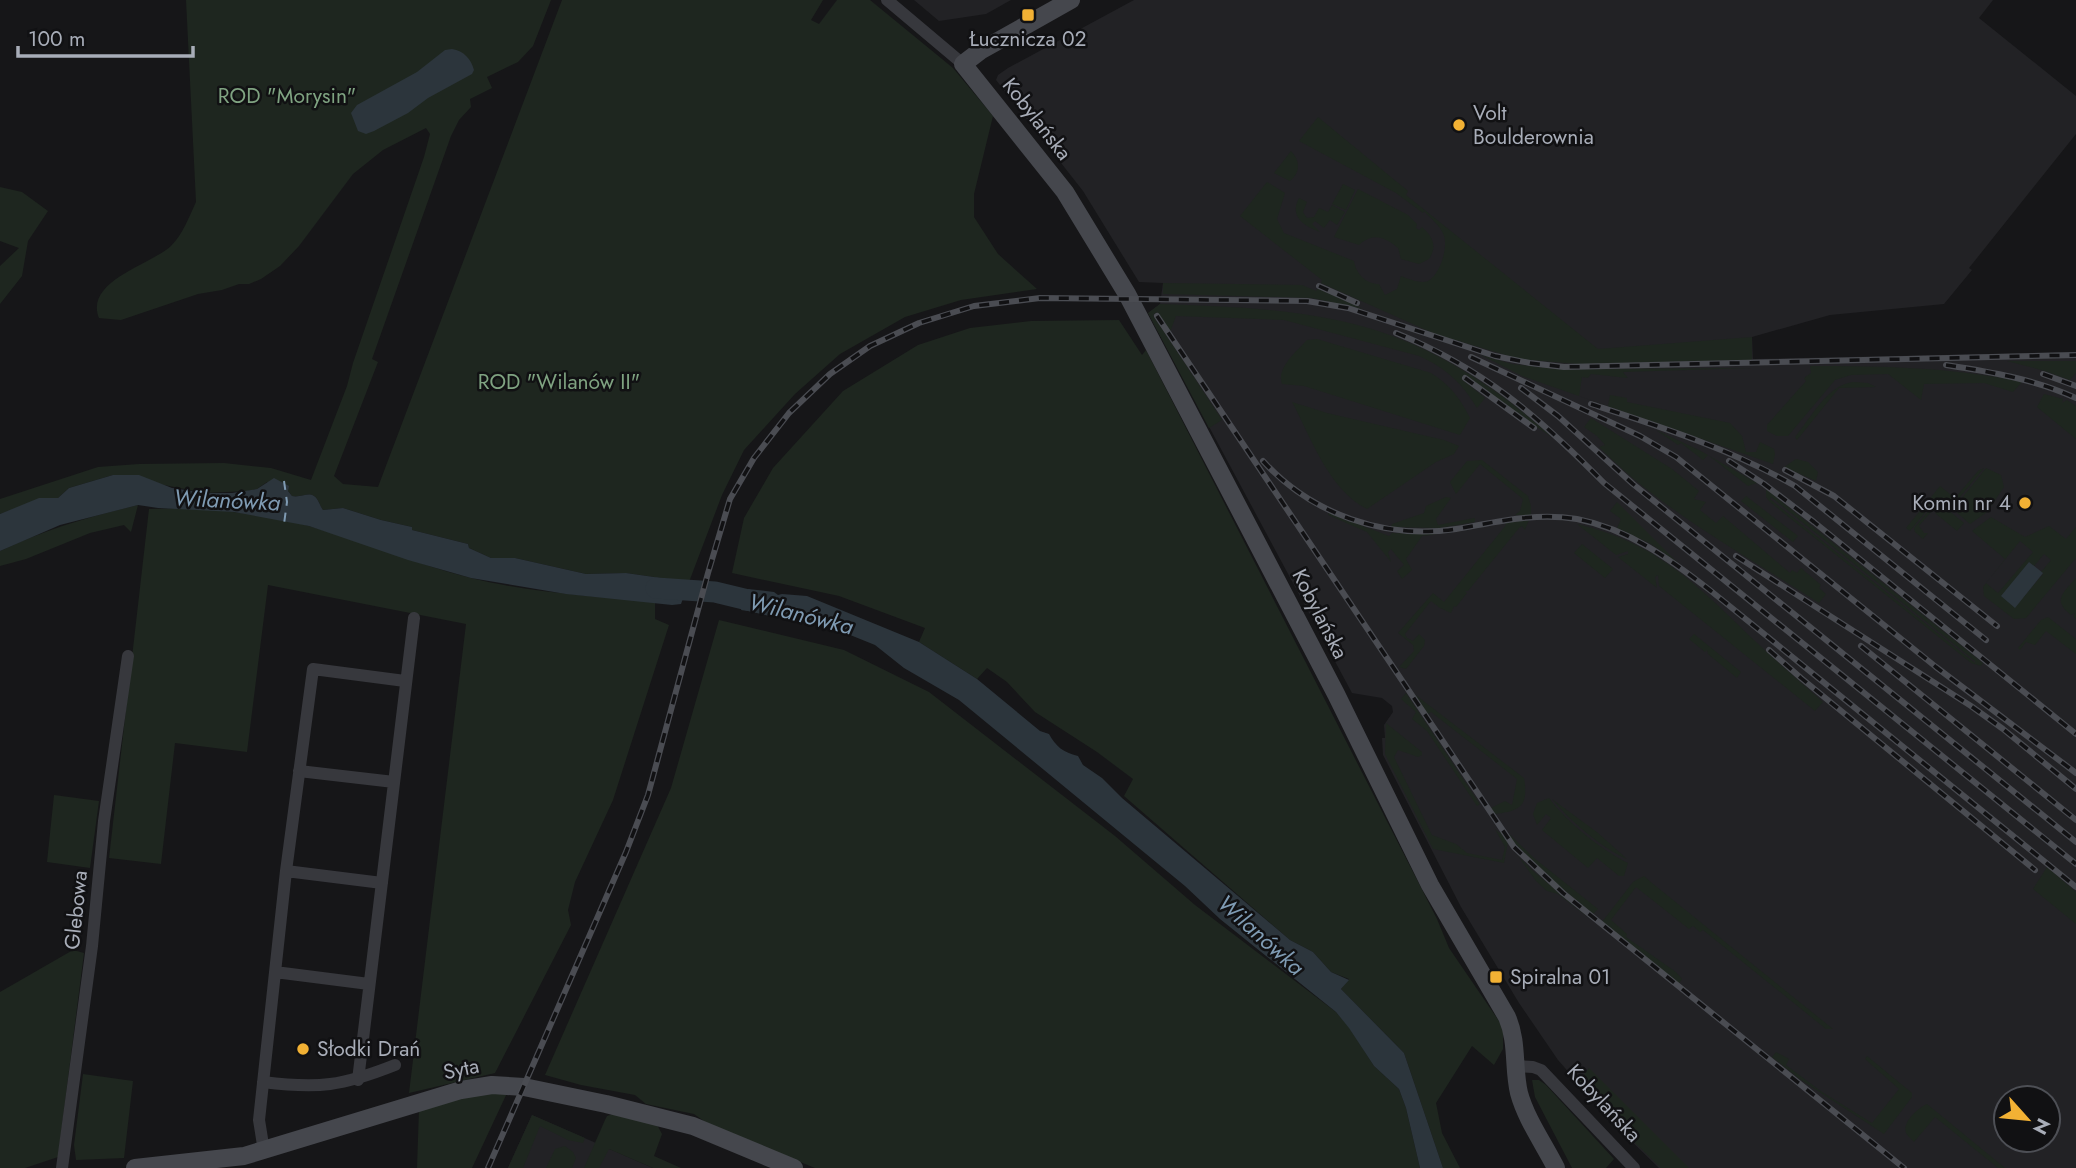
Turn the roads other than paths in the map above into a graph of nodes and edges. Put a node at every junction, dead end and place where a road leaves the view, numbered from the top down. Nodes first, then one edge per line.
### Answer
1 (887, 0) edge
2 (1071, 0) edge
3 (963, 64) junction
4 (414, 618) dead end
5 (128, 656) dead end
6 (405, 681) junction
7 (299, 771) junction
8 (394, 782) junction
9 (286, 871) junction
10 (382, 883) junction
11 (275, 972) junction
12 (369, 984) junction
13 (395, 1065) dead end
14 (1516, 1066) junction
15 (358, 1080) junction
16 (263, 1083) junction
17 (264, 1151) junction
18 (62, 1168) edge
19 (135, 1168) edge
20 (794, 1168) edge
21 (1556, 1168) edge
22 (1634, 1168) edge

1 - 3 street
2 - 3 street
3 - 14 street, Kobylańska
4 - 6 street
5 - 18 street, Glebowa
6 - 7 street
6 - 8 street
7 - 8 street
7 - 9 street
8 - 10 street
9 - 10 street
9 - 11 street
10 - 12 street
11 - 12 street
11 - 16 street
12 - 15 street
13 - 15 street
14 - 21 street
14 - 22 street, Kobylańska
15 - 16 street
16 - 17 street
17 - 19 street, Syta
17 - 20 street, Syta

